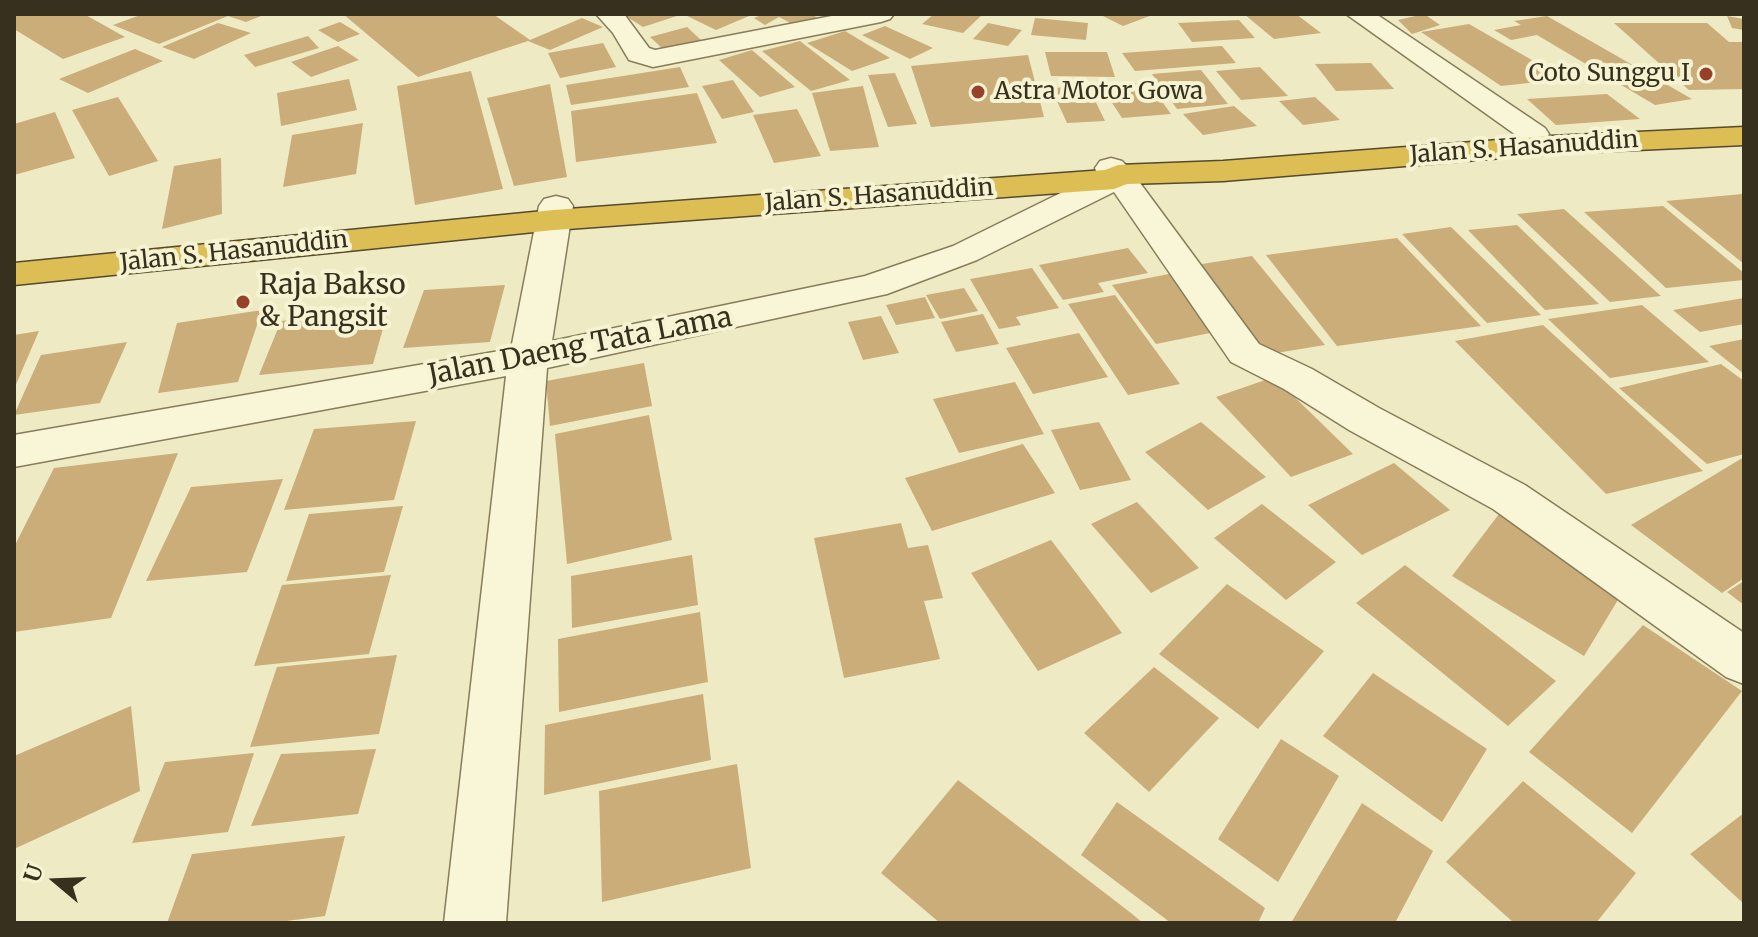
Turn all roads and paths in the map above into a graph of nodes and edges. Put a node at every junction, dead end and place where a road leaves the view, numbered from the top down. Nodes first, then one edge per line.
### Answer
1 (609, 14) edge
2 (1359, 14) edge
3 (872, 15) edge
4 (1744, 118) edge
5 (1534, 134) junction
6 (1744, 136) edge
7 (1344, 155) junction
8 (1115, 174) junction
9 (555, 213) junction
10 (14, 251) edge
11 (14, 274) edge
12 (528, 359) junction
13 (14, 451) edge
14 (1744, 661) edge
15 (475, 923) edge

1 - 3 street
2 - 5 street
4 - 5 highway, Jalan S. Hasanuddin
5 - 7 highway, Jalan S. Hasanuddin
6 - 7 highway, Jalan S. Hasanuddin
7 - 8 highway, Jalan S. Hasanuddin
8 - 9 highway, Jalan S. Hasanuddin
8 - 12 street, Jalan Daeng Tata Lama
8 - 14 street
9 - 10 highway, Jalan S. Hasanuddin
9 - 11 highway, Jalan S. Hasanuddin
9 - 12 street
12 - 13 street, Jalan Daeng Tata Lama
12 - 15 street

